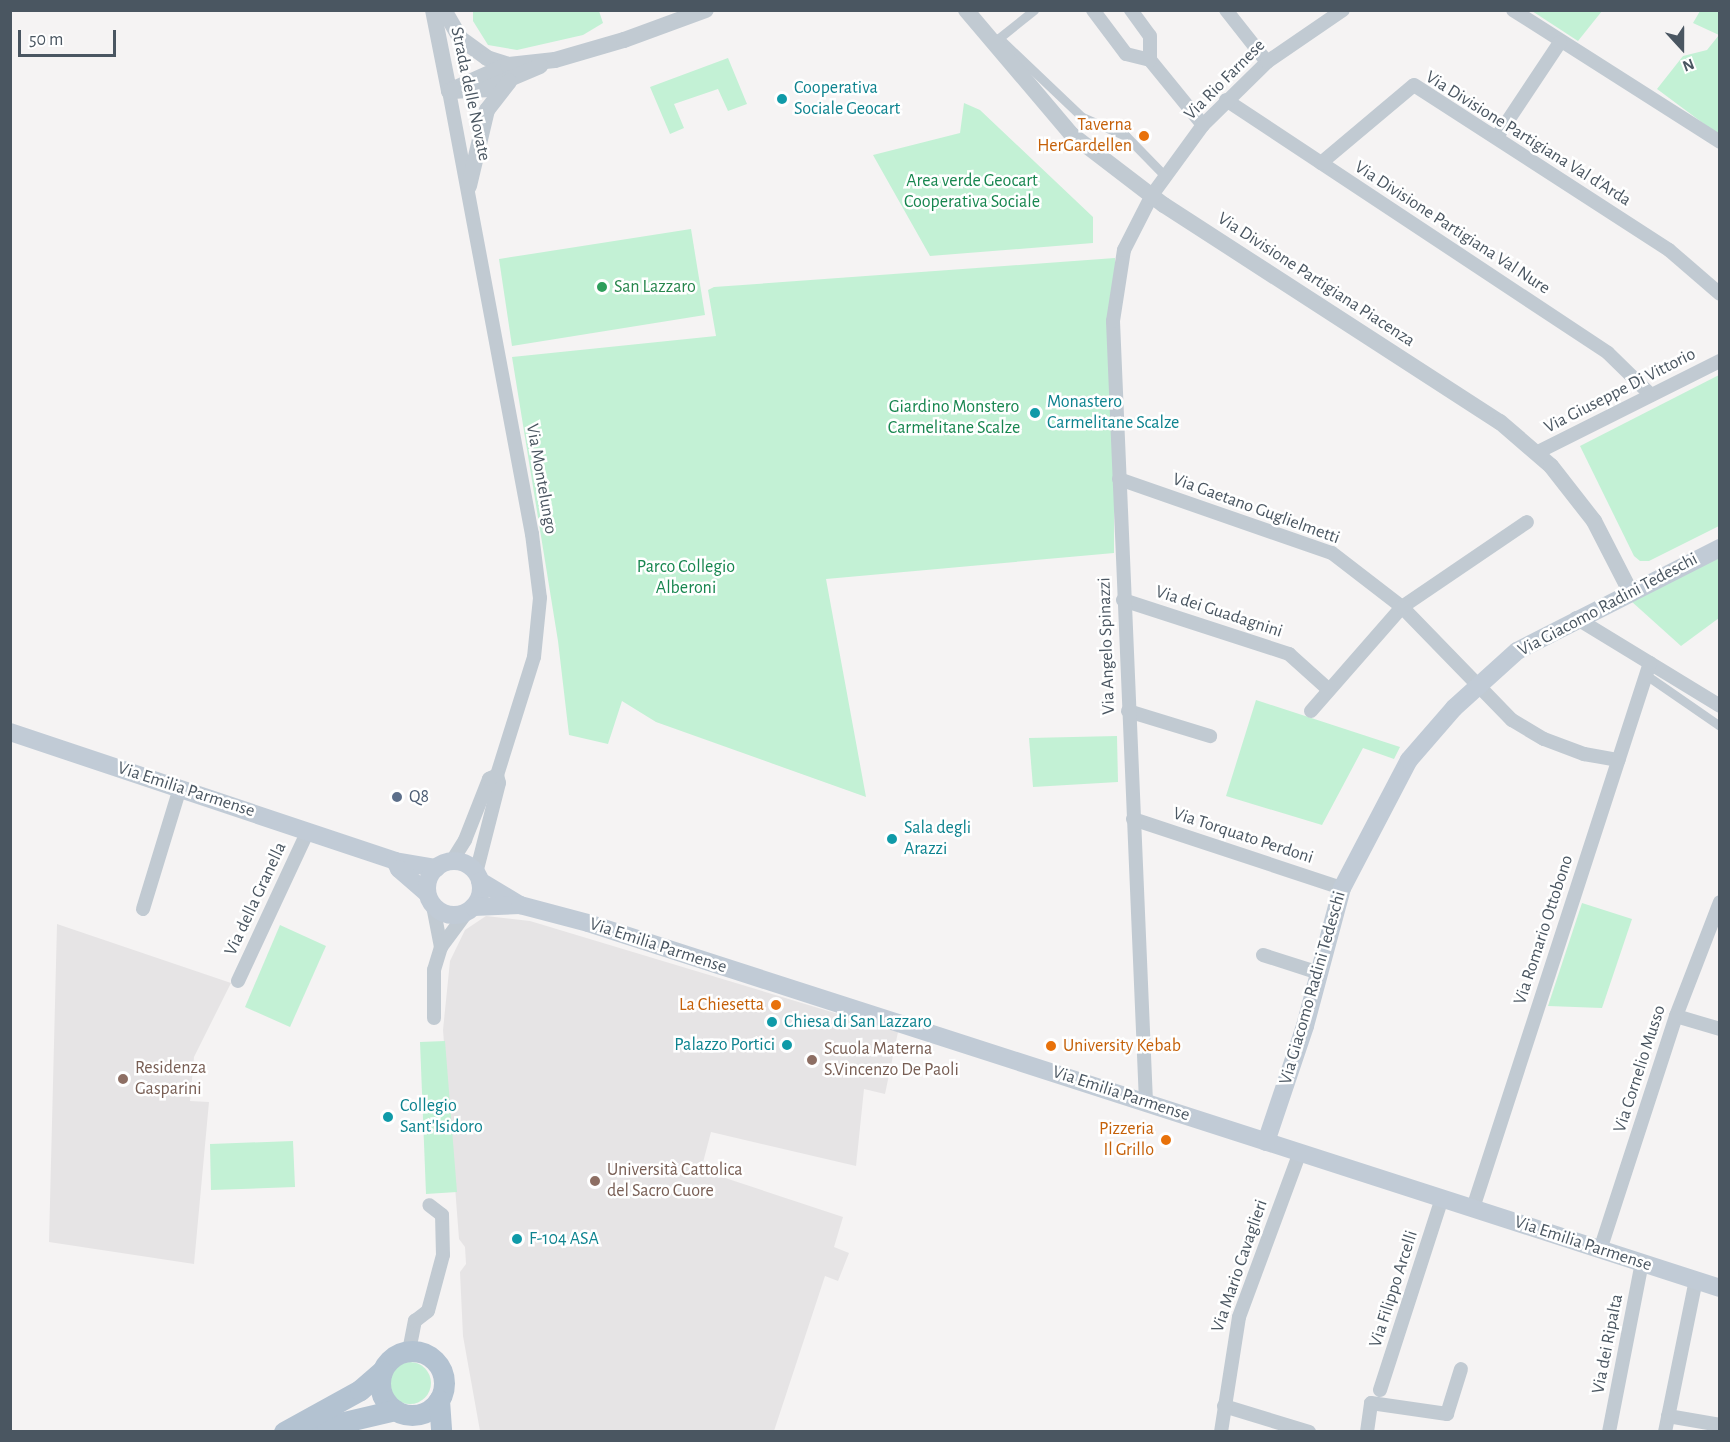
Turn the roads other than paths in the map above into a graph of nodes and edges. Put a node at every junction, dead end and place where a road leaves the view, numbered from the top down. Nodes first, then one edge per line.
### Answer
1 (433, 10) edge
2 (444, 10) edge
3 (706, 10) edge
4 (1034, 10) edge
5 (1093, 10) edge
6 (1131, 10) edge
7 (1226, 10) edge
8 (1342, 10) edge
9 (1513, 10) edge
10 (965, 12) edge
11 (1560, 42) junction
12 (1150, 60) junction
13 (1267, 62) junction
14 (509, 74) junction
15 (449, 91) junction
16 (1227, 100) junction
17 (1203, 125) junction
18 (1497, 137) junction
19 (1719, 142) edge
20 (1321, 163) junction
21 (1165, 176) junction
22 (469, 186) junction
23 (1152, 195) junction
24 (1719, 294) edge
25 (1719, 360) edge
26 (1651, 395) junction
27 (1536, 453) junction
28 (1119, 479) junction
29 (1527, 522) dead end
30 (1719, 548) edge
31 (1630, 591) junction
32 (1123, 600) junction
33 (1402, 607) junction
34 (1576, 618) junction
35 (1648, 669) junction
36 (1477, 685) junction
37 (1328, 689) junction
38 (1719, 706) edge
39 (1128, 711) junction
40 (1311, 711) dead end
41 (1719, 726) edge
42 (10, 732) edge
43 (1210, 736) dead end
44 (1618, 760) junction
45 (497, 775) junction
46 (180, 788) junction
47 (1133, 819) junction
48 (308, 831) junction
49 (395, 861) junction
50 (444, 865) junction
51 (478, 877) junction
52 (1342, 888) junction
53 (430, 899) junction
54 (1719, 902) edge
55 (520, 905) junction
56 (143, 909) dead end
57 (470, 909) junction
58 (441, 947) junction
59 (1263, 955) dead end
60 (1319, 973) junction
61 (238, 981) dead end
62 (1676, 1016) junction
63 (434, 1018) dead end
64 (1719, 1029) edge
65 (1146, 1102) junction
66 (1266, 1142) junction
67 (1300, 1152) junction
68 (1442, 1198) junction
69 (429, 1205) dead end
70 (1473, 1208) junction
71 (1600, 1250) junction
72 (1642, 1263) junction
73 (1696, 1280) junction
74 (1719, 1288) edge
75 (409, 1351) junction
76 (1461, 1369) dead end
77 (382, 1371) junction
78 (1380, 1390) dead end
79 (439, 1400) junction
80 (1224, 1406) junction
81 (1668, 1416) junction
82 (405, 1419) edge
83 (1719, 1425) edge
84 (291, 1429) edge
85 (441, 1431) edge
86 (1221, 1431) edge
87 (1309, 1431) edge
88 (1367, 1431) edge
89 (1609, 1431) edge
90 (1665, 1431) edge

1 - 15 street, Strada delle Novate
2 - 14 street
3 - 14 street
4 - 21 street
5 - 12 street
6 - 12 street
7 - 13 street
8 - 13 street, Via Rio Farnese
9 - 11 street
10 - 23 street, Via Divisione Partigiana Piacenza
11 - 18 street
11 - 19 street
12 - 17 street
13 - 16 street, Via Rio Farnese
14 - 15 street
14 - 22 street
15 - 22 street, Strada delle Novate
16 - 17 street, Via Rio Farnese
16 - 20 street, Via Divisione Partigiana Val Nure
17 - 21 street, Via Rio Farnese
18 - 20 street, Via Divisione Partigiana Val d'Arda
18 - 24 street, Via Divisione Partigiana Val d'Arda
20 - 26 street, Via Divisione Partigiana Val Nure
21 - 23 street, Via Rio Farnese
22 - 45 street, Via Montelungo
23 - 27 street, Via Divisione Partigiana Piacenza
23 - 28 street, Via Angelo Spinazzi
25 - 26 street, Via Giuseppe Di Vittorio
26 - 27 street, Via Giuseppe Di Vittorio
27 - 31 street, Via Divisione Partigiana Piacenza
28 - 32 street, Via Angelo Spinazzi
28 - 33 street, Via Gaetano Guglielmetti
29 - 33 street
30 - 31 main road, Via Giacomo Radini Tedeschi
31 - 34 main road, Via Giacomo Radini Tedeschi
32 - 37 street, Via dei Guadagnini
32 - 39 street, Via Angelo Spinazzi
33 - 36 street, Via Gaetano Guglielmetti
33 - 37 street
34 - 35 street
34 - 36 main road, Via Giacomo Radini Tedeschi
35 - 38 street
35 - 41 street
35 - 44 street, Via Romario Ottobono
36 - 44 street, Via Gaetano Guglielmetti
36 - 52 main road, Via Giacomo Radini Tedeschi
37 - 40 street
39 - 43 street
39 - 47 street, Via Angelo Spinazzi
42 - 46 main road, Via Emilia Parmense
44 - 70 street, Via Romario Ottobono
45 - 50 street, Via Montelungo
45 - 51 street, Via Montelungo
46 - 48 main road, Via Emilia Parmense
46 - 56 street
47 - 52 street, Via Torquato Perdoni
47 - 65 street, Via Angelo Spinazzi
48 - 49 main road, Via Emilia Parmense
48 - 61 street, Via della Granella
49 - 50 main road, Via Emilia Parmense
49 - 53 main road, Via Emilia Parmense
50 - 51 main road, Via Emilia Parmense
50 - 53 main road
51 - 55 main road, Via Emilia Parmense
51 - 57 main road
52 - 60 main road, Via Giacomo Radini Tedeschi
53 - 57 main road, Via Emilia Parmense
53 - 58 street
54 - 62 street, Via Cornelio Musso
55 - 57 main road, Via Emilia Parmense
55 - 65 main road, Via Emilia Parmense
57 - 58 street
58 - 63 street
59 - 60 street
60 - 66 main road, Via Giacomo Radini Tedeschi
62 - 64 street
62 - 71 street, Via Cornelio Musso
65 - 66 main road, Via Emilia Parmense
66 - 67 main road, Via Emilia Parmense
67 - 68 main road, Via Emilia Parmense
67 - 80 street, Via Mario Cavaglieri
68 - 70 main road, Via Emilia Parmense
68 - 78 street, Via Filippo Arcelli
69 - 75 street
70 - 71 main road, Via Emilia Parmense
71 - 72 main road, Via Emilia Parmense
72 - 73 main road, Via Emilia Parmense
72 - 89 street, Via dei Ripalta
73 - 74 main road, Via Emilia Parmense
73 - 81 street
75 - 77 main road
75 - 79 main road
76 - 88 street
77 - 82 main road
77 - 84 main road
79 - 82 main road
79 - 85 main road
80 - 86 street, Via Mario Cavaglieri
80 - 87 street
81 - 83 street
81 - 90 street
82 - 84 main road

